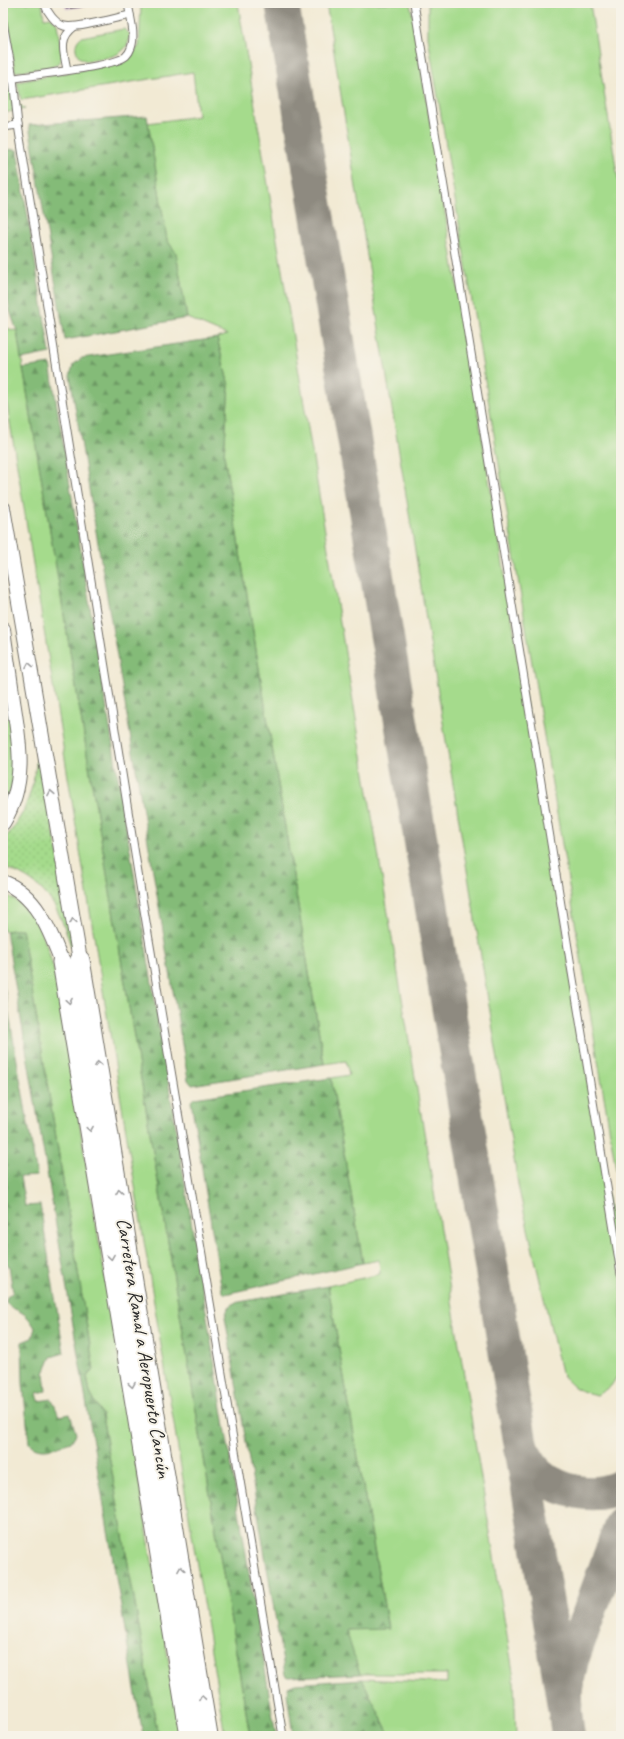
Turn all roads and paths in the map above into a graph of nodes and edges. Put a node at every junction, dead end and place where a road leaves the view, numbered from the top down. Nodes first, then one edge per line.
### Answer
1 (44, 3) edge
2 (128, 3) edge
3 (414, 3) edge
4 (130, 15) junction
5 (3, 22) edge
6 (74, 26) junction
7 (67, 70) junction
8 (13, 78) junction
9 (3, 80) edge
10 (18, 125) junction
11 (3, 127) edge
12 (3, 508) edge
13 (3, 629) edge
14 (3, 823) edge
15 (3, 882) edge
16 (71, 961) junction
17 (621, 1273) edge
18 (190, 1736) edge
19 (208, 1736) edge
20 (282, 1736) edge

1 - 6 lane
2 - 4 lane
3 - 17 lane
4 - 6 lane
4 - 7 lane
5 - 8 lane
6 - 7 lane
7 - 8 lane
8 - 9 lane
8 - 10 lane
10 - 11 lane
10 - 20 lane
16 -> 12 street
13 - 14 street
15 - 16 street
16 -> 18 main road, Carretera Ramal a Aeropuerto Cancún
19 -> 16 main road, Carretera Ramal a Aeropuerto Cancún

